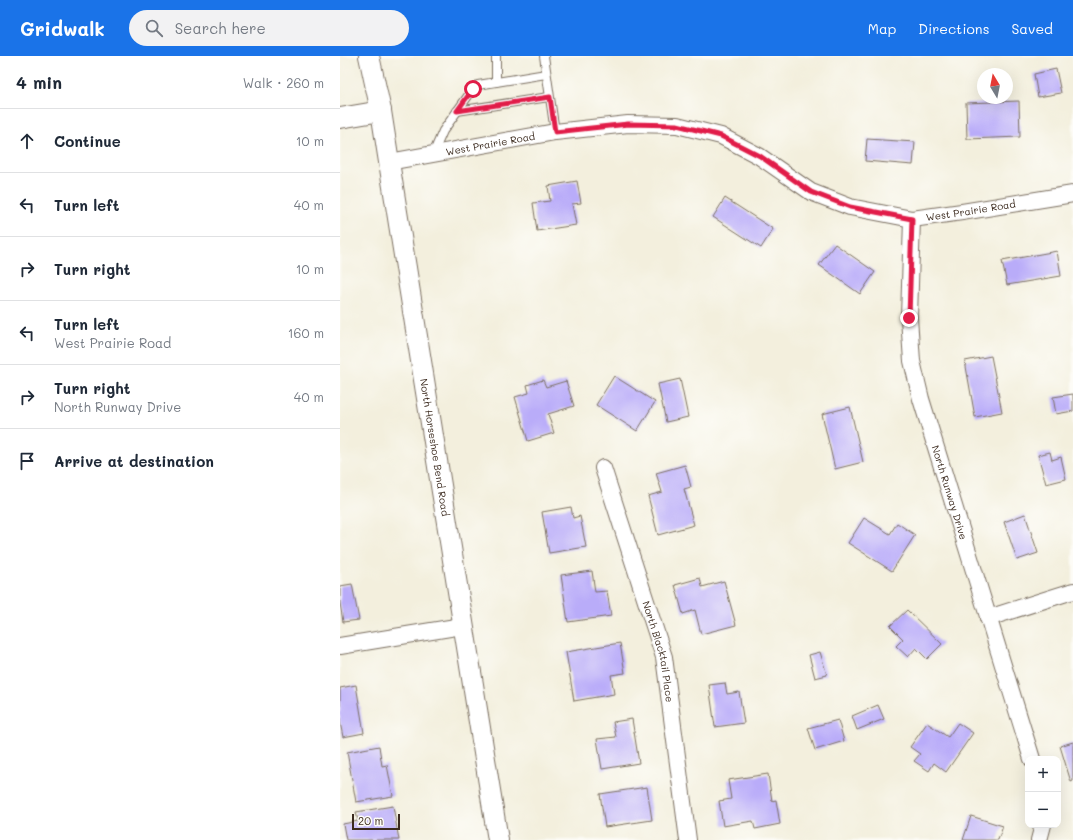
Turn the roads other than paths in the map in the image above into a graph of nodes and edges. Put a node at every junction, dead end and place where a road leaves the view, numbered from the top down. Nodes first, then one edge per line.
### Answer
1 (369, 56) edge
2 (496, 56) edge
3 (544, 56) edge
4 (546, 74) junction
5 (496, 82) junction
6 (550, 97) junction
7 (381, 111) junction
8 (457, 111) junction
9 (340, 118) edge
10 (555, 132) junction
11 (433, 155) junction
12 (389, 162) junction
13 (1073, 194) edge
14 (912, 219) junction
15 (604, 468) dead end
16 (1073, 591) edge
17 (988, 618) junction
18 (462, 626) junction
19 (340, 646) edge
20 (1031, 756) edge
21 (1042, 828) edge
22 (498, 840) edge
23 (688, 840) edge
24 (1039, 840) edge

1 - 7 street, North Horseshoe Bend Road
2 - 5 lane
3 - 4 lane
4 - 5 lane
4 - 6 lane
5 - 8 lane
6 - 8 lane
6 - 10 lane
7 - 9 street
7 - 12 street, North Horseshoe Bend Road
8 - 11 lane
10 - 11 street, West Prairie Road
10 - 14 street, West Prairie Road
11 - 12 street, West Prairie Road
12 - 18 street, North Horseshoe Bend Road
13 - 14 street, West Prairie Road
14 - 17 street, North Runway Drive
15 - 23 street, North Blacktail Place
16 - 17 street
17 - 20 street, North Runway Drive
18 - 19 street
18 - 22 street, North Horseshoe Bend Road
21 - 24 street

